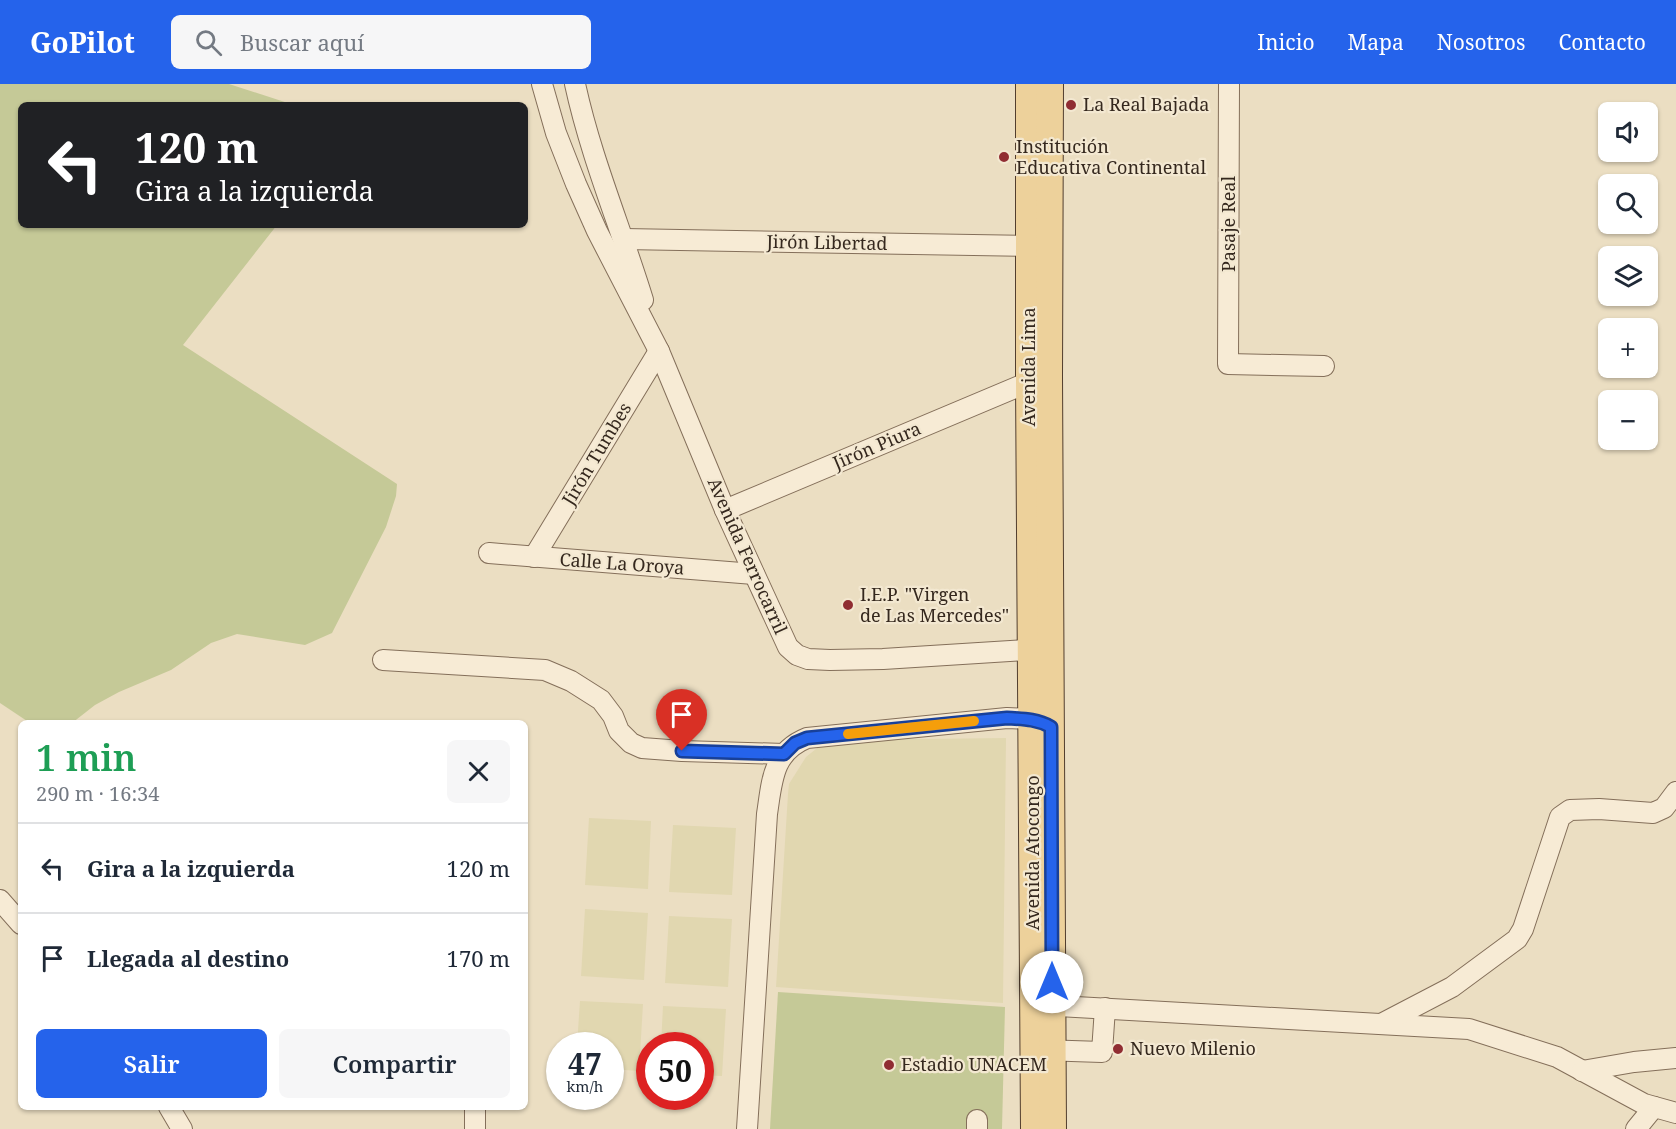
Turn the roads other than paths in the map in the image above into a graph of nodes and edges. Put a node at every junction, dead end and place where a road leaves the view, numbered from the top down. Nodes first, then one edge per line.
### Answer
1 (542, 84) edge
2 (575, 84) edge
3 (1029, 84) edge
4 (1050, 84) edge
5 (1229, 84) edge
6 (624, 240) junction
7 (1029, 246) junction
8 (659, 351) junction
9 (1324, 366) dead end
10 (1029, 382) junction
11 (725, 510) junction
12 (489, 553) dead end
13 (534, 557) junction
14 (754, 574) junction
15 (1042, 649) junction
16 (383, 660) dead end
17 (1042, 723) junction
18 (784, 754) junction
19 (1676, 792) edge
20 (0, 900) edge
21 (18, 921) edge
22 (1043, 1005) junction
23 (1105, 1008) junction
24 (1380, 1024) junction
25 (1043, 1050) junction
26 (1676, 1058) edge
27 (1582, 1071) junction
28 (1654, 1107) junction
29 (171, 1110) edge
30 (475, 1110) edge
31 (1676, 1113) edge
32 (182, 1129) edge
33 (475, 1129) edge
34 (747, 1129) edge
35 (1034, 1129) edge
36 (1053, 1129) edge
37 (1636, 1129) edge

1 - 8 street, Avenida Ferrocarril
2 - 6 street, Avenida Ferrocarril
3 - 7 main road, Avenida Lima
4 - 15 main road, Avenida Lima
5 - 9 street, Pasaje Real
6 - 7 street, Jirón Libertad
6 - 8 street, Avenida Ferrocarril
7 - 10 main road, Avenida Lima
8 - 11 street, Avenida Ferrocarril
8 - 13 street, Jirón Tumbes
10 - 11 street, Jirón Piura
10 - 15 main road, Avenida Lima
11 - 14 street, Avenida Ferrocarril
12 - 13 street, Calle La Oroya
13 - 14 street, Calle La Oroya
14 - 15 street, Avenida Ferrocarril
15 - 17 main road, Avenida Atocongo
16 - 18 street
17 - 18 street
17 - 22 main road, Avenida Atocongo
18 - 34 street
19 - 24 street
20 - 21 street
22 - 23 street
22 - 25 main road, Avenida Atocongo
23 - 24 street
23 - 25 street
24 - 27 street
25 - 35 main road, Avenida Atocongo
25 - 36 main road, Avenida Atocongo
26 - 27 street
27 - 28 street
28 - 31 street
28 - 37 street
29 - 32 street
30 - 33 street

